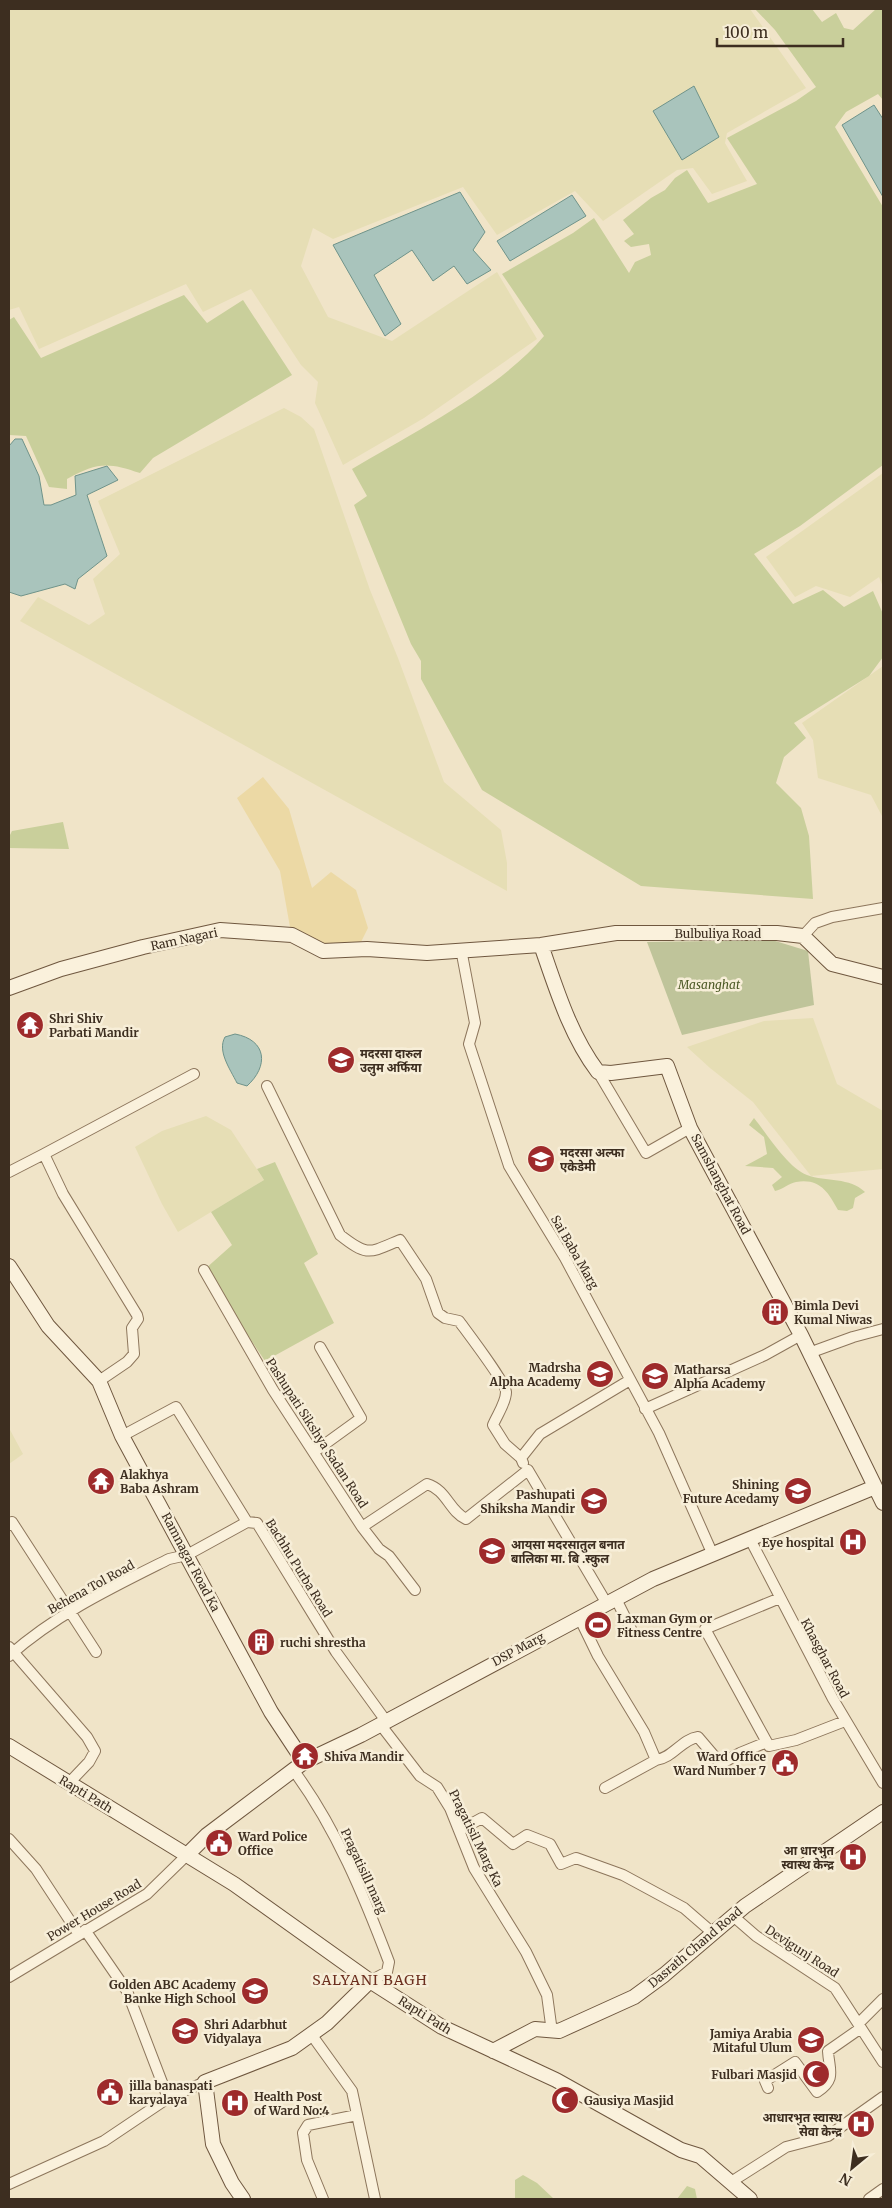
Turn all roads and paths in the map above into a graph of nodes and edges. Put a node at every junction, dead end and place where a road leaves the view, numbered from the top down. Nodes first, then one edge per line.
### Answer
1 (883, 908) edge
2 (803, 936) junction
3 (541, 945) junction
4 (461, 949) junction
5 (883, 977) edge
6 (9, 988) edge
7 (598, 1072) junction
8 (194, 1074) dead end
9 (266, 1086) dead end
10 (690, 1128) junction
11 (44, 1154) junction
12 (9, 1172) edge
13 (9, 1266) edge
14 (204, 1270) dead end
15 (883, 1329) edge
16 (801, 1335) junction
17 (320, 1347) dead end
18 (809, 1353) junction
19 (630, 1380) junction
20 (99, 1381) junction
21 (645, 1409) junction
22 (122, 1436) junction
23 (314, 1452) junction
24 (521, 1458) junction
25 (528, 1470) junction
26 (875, 1487) junction
27 (883, 1504) edge
28 (247, 1522) junction
29 (9, 1525) edge
30 (362, 1527) junction
31 (751, 1540) junction
32 (187, 1554) junction
33 (713, 1555) junction
34 (415, 1590) dead end
35 (780, 1598) junction
36 (611, 1601) junction
37 (69, 1611) junction
38 (579, 1617) junction
39 (631, 1629) dead end
40 (10, 1651) edge
41 (96, 1652) dead end
42 (845, 1721) junction
43 (383, 1723) junction
44 (767, 1742) junction
45 (9, 1746) edge
46 (656, 1760) junction
47 (299, 1766) junction
48 (69, 1783) junction
49 (883, 1783) edge
50 (605, 1788) dead end
51 (883, 1812) edge
52 (460, 1830) junction
53 (9, 1839) edge
54 (187, 1855) junction
55 (734, 1916) junction
56 (82, 1932) junction
57 (714, 1934) junction
58 (9, 1977) edge
59 (370, 1981) junction
60 (883, 1999) edge
61 (860, 2025) junction
62 (552, 2032) junction
63 (311, 2034) junction
64 (492, 2051) junction
65 (883, 2062) edge
66 (205, 2082) junction
67 (768, 2088) dead end
68 (883, 2097) edge
69 (168, 2098) junction
70 (357, 2114) junction
71 (731, 2182) junction
72 (9, 2184) edge
73 (883, 2189) edge
74 (243, 2199) edge
75 (322, 2199) edge
76 (375, 2199) edge
77 (750, 2199) edge
78 (869, 2199) edge

1 - 2 street
2 - 3 main road, Bulbuliya Road
2 - 5 main road
3 - 4 main road, Ram Nagari
3 - 7 main road
4 - 6 main road, Ram Nagari
4 - 19 street, Sai Baba Marg
7 - 10 main road, Samshanghat Road
7 - 10 street
8 - 11 street
9 - 24 street
10 - 16 main road, Samshanghat Road
11 - 12 street
11 - 20 street
13 - 20 main road, Ramnagar Road Ka
14 - 23 street, Pashupati Sikshya Sadan Road
15 - 18 street
16 - 18 main road, Samshanghat Road
16 - 21 street
17 - 23 street
18 - 26 main road, Samshanghat Road
19 - 21 street, Sai Baba Marg
19 - 24 street
20 - 22 main road, Ramnagar Road Ka
21 - 33 street, Sai Baba Marg
22 - 28 street, Bachhu Purba Road
22 - 32 main road, Ramnagar Road Ka
23 - 30 street, Pashupati Sikshya Sadan Road
24 - 25 street
25 - 30 street, Pashupati Sikshya Sadan Road
25 - 36 street
26 - 27 main road, Samshanghat Road
26 - 31 main road, DSP Marg
28 - 32 street, Behena Tol Road
28 - 43 street, Bachhu Purba Road
29 - 37 street
30 - 34 street
31 - 33 main road, DSP Marg
31 - 35 street, Khasghar Road
32 - 37 street, Behena Tol Road
32 - 47 main road, Ramnagar Road Ka
33 - 36 main road, DSP Marg
35 - 42 street, Khasghar Road
35 - 44 street
36 - 38 main road, DSP Marg
36 - 39 street
37 - 40 street, Behena Tol Road
37 - 41 street
38 - 43 main road, DSP Marg
38 - 46 street
40 - 48 street
42 - 44 street
42 - 49 street, Khasghar Road
43 - 47 main road, DSP Marg
43 - 52 street, Pragatisil Marg Ka
44 - 46 street
45 - 48 main road, Rapti Path
46 - 50 street
47 - 54 main road, DSP Marg
47 - 59 street, Pragatisill marg
48 - 54 main road, Rapti Path
51 - 55 main road, Dasrath Chand Road
52 - 57 street
52 - 62 street, Pragatisil Marg Ka
53 - 56 street
54 - 56 street, Power House Road
54 - 59 main road, Rapti Path
55 - 57 main road, Dasrath Chand Road
55 - 61 street, Devigunj Road
56 - 58 street, Power House Road
56 - 69 street
57 - 62 main road, Dasrath Chand Road
59 - 63 main road
59 - 64 main road, Rapti Path
60 - 61 street
61 - 65 street, Devigunj Road
61 - 67 street
62 - 64 main road, Dasrath Chand Road
63 - 66 main road
63 - 70 street
64 - 71 main road, Rapti Path
66 - 69 street
66 - 74 main road
68 - 71 street
69 - 72 street
70 - 75 street
70 - 76 street
71 - 77 main road, Rapti Path
73 - 78 street

